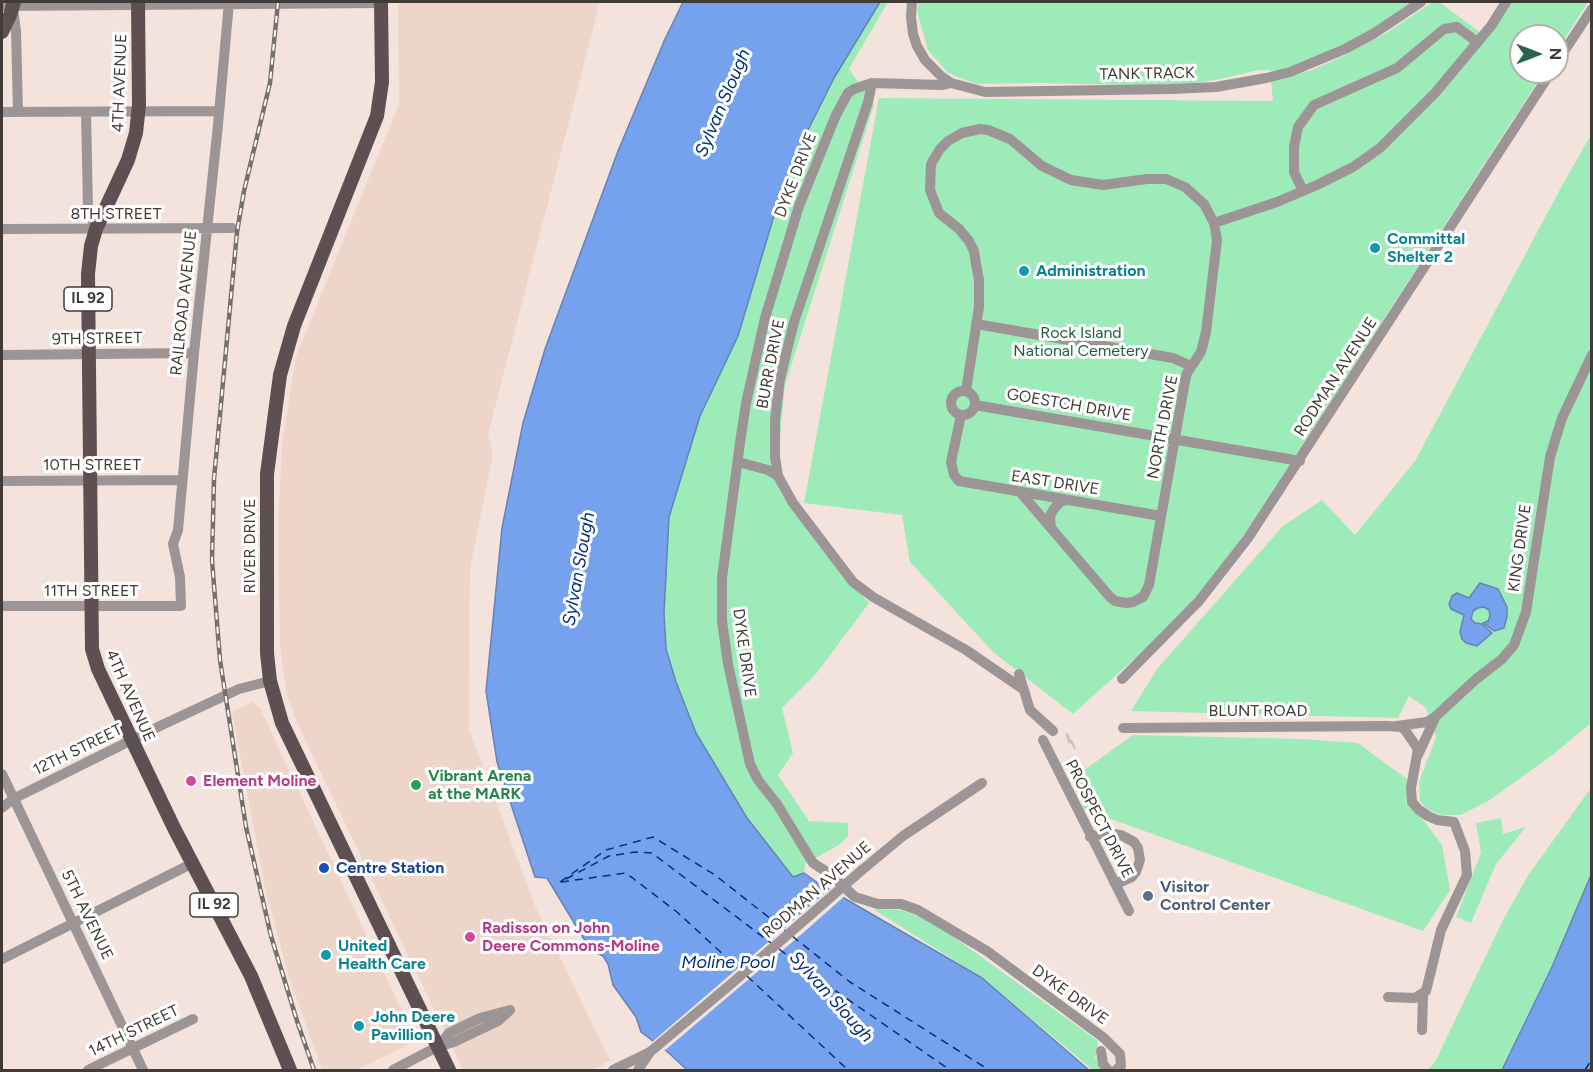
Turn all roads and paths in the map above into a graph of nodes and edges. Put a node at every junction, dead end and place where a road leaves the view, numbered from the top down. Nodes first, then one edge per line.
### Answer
1 (381, 2) edge
2 (912, 2) edge
3 (1421, 2) edge
4 (1506, 2) edge
5 (138, 3) edge
6 (229, 3) edge
7 (9, 4) edge
8 (1592, 9) edge
9 (2, 32) edge
10 (1477, 42) junction
11 (1569, 44) edge
12 (872, 83) junction
13 (951, 83) junction
14 (1543, 84) edge
15 (219, 111) junction
16 (2, 112) edge
17 (18, 112) junction
18 (86, 112) junction
19 (138, 112) junction
20 (1303, 191) junction
21 (1214, 223) junction
22 (206, 228) junction
23 (232, 228) dead end
24 (2, 229) edge
25 (96, 229) junction
26 (976, 324) junction
27 (194, 353) junction
28 (88, 354) junction
29 (2, 355) edge
30 (1592, 355) edge
31 (1191, 366) junction
32 (966, 391) junction
33 (975, 405) junction
34 (961, 414) junction
35 (1176, 439) junction
36 (1300, 461) junction
37 (738, 462) junction
38 (778, 476) junction
39 (89, 480) junction
40 (182, 480) junction
41 (2, 481) edge
42 (1021, 493) junction
43 (1068, 500) junction
44 (1161, 516) junction
45 (1051, 529) junction
46 (2, 606) edge
47 (90, 606) junction
48 (181, 606) joint
49 (1019, 674) dead end
50 (1122, 679) dead end
51 (270, 681) junction
52 (1023, 689) junction
53 (1435, 717) junction
54 (1393, 726) junction
55 (1123, 728) dead end
56 (1053, 731) dead end
57 (1042, 740) dead end
58 (132, 741) junction
59 (1418, 756) junction
60 (2, 774) edge
61 (981, 783) dead end
62 (13, 799) junction
63 (2, 808) edge
64 (1090, 837) junction
65 (191, 864) junction
66 (1114, 882) junction
67 (1129, 912) dead end
68 (73, 923) junction
69 (2, 959) edge
70 (1423, 995) junction
71 (1388, 997) dead end
72 (193, 1019) dead end
73 (1422, 1030) dead end
74 (438, 1047) junction
75 (133, 1049) junction
76 (1101, 1051) dead end
77 (650, 1052) junction
78 (88, 1071) edge
79 (143, 1071) edge
80 (290, 1071) edge
81 (393, 1071) edge
82 (449, 1071) edge
83 (613, 1071) edge
84 (638, 1071) edge
85 (1108, 1071) edge
86 (1116, 1071) edge

1 - 6 street
1 - 51 main road, RIVER DRIVE
2 - 13 street, TANK TRACK
3 - 13 street, TANK TRACK
4 - 10 street
5 - 6 street
5 - 7 street
5 - 19 main road, 4TH AVENUE / IL 92
6 - 15 street, RAILROAD AVENUE
7 - 9 main road
7 - 17 street
8 - 11 street
10 - 20 street
10 - 20 street
12 - 13 street
12 - 37 street, DYKE DRIVE
12 - 38 street, BURR DRIVE
14 - 36 street, RODMAN AVENUE
15 - 19 street
15 - 22 street, RAILROAD AVENUE
16 - 17 street
17 - 18 street
18 - 19 street
18 - 25 street, 4TH AVENUE
19 - 25 main road, 4TH AVENUE / IL 92
20 - 21 street
21 - 26 street
21 - 31 street, NORTH DRIVE
22 - 23 street, 8TH STREET
22 - 25 street, 8TH STREET
22 - 27 street, RAILROAD AVENUE
24 - 25 street, 8TH STREET
25 - 28 main road, 4TH AVENUE / IL 92
26 - 31 street
26 - 32 street
27 - 28 street, 9TH STREET
27 - 40 street, RAILROAD AVENUE
28 - 29 street, 9TH STREET
28 - 39 main road, 4TH AVENUE / IL 92
30 - 53 street, KING DRIVE
31 - 35 street, NORTH DRIVE
32 - 33 street
32 - 34 street
33 - 34 street
33 - 35 street, GOESTCH DRIVE
34 - 42 street, EAST DRIVE
35 - 36 street, GOESTCH DRIVE
35 - 44 street, NORTH DRIVE
36 - 50 street, RODMAN AVENUE
37 - 38 street
37 - 86 street, DYKE DRIVE
38 - 52 street, BURR DRIVE
39 - 40 street, 10TH STREET
39 - 41 street, 10TH STREET
39 - 47 main road, 4TH AVENUE / IL 92
40 - 48 street, RAILROAD AVENUE
42 - 43 street, EAST DRIVE
42 - 45 street
43 - 44 street, EAST DRIVE
43 - 45 street
44 - 45 street, NORTH DRIVE
46 - 47 street, 11TH STREET
47 - 48 street, 11TH STREET
47 - 58 main road, 4TH AVENUE / IL 92
49 - 52 street, BURR DRIVE
51 - 58 street, 12TH STREET
51 - 74 main road, RIVER DRIVE
52 - 56 street, BURR DRIVE
53 - 54 street, BLUNT ROAD
53 - 59 street
54 - 55 street, BLUNT ROAD
54 - 59 street
57 - 64 street, PROSPECT DRIVE
58 - 62 street, 12TH STREET
58 - 65 main road, 4TH AVENUE / IL 92
59 - 70 street
60 - 62 street, 5TH AVENUE
61 - 77 street, RODMAN AVENUE, bridge
62 - 63 street, 12TH STREET
62 - 68 street, 5TH AVENUE
64 - 66 street, PROSPECT DRIVE
64 - 66 street
65 - 68 street
65 - 80 main road, 4TH AVENUE / IL 92
66 - 67 street, PROSPECT DRIVE
68 - 69 street
68 - 75 street, 5TH AVENUE
70 - 71 street
70 - 73 street
72 - 75 street, 14TH STREET
74 - 74 street
74 - 81 street
74 - 82 main road, RIVER DRIVE
75 - 78 street, 14TH STREET
75 - 79 street, 5TH AVENUE
76 - 85 street, DYKE DRIVE
77 - 83 street
77 - 84 street

